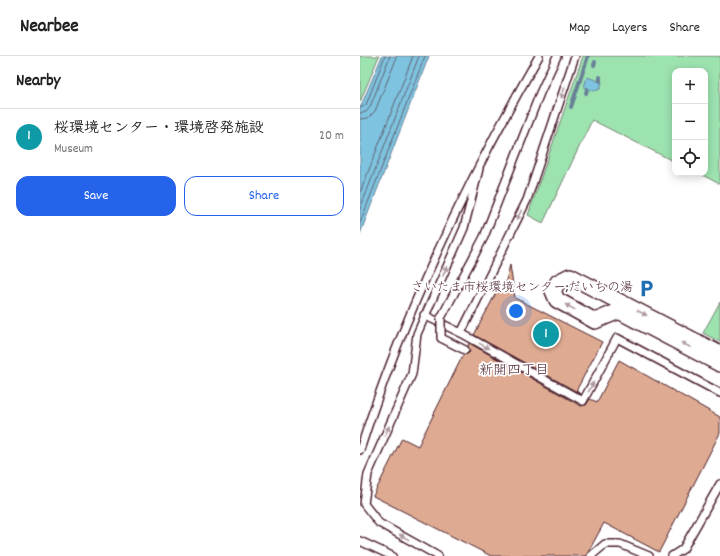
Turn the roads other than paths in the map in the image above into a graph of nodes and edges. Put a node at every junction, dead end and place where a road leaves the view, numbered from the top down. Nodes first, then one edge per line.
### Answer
1 (539, 56) edge
2 (556, 56) edge
3 (575, 56) edge
4 (479, 169) junction
5 (424, 315) junction
6 (461, 333) junction
7 (465, 350) dead end
8 (720, 354) edge
9 (720, 364) edge
10 (720, 393) edge
11 (360, 450) edge
12 (720, 484) edge
13 (360, 541) edge
14 (392, 556) edge
15 (438, 556) edge
16 (592, 556) edge
17 (649, 556) edge
18 (672, 556) edge

1 - 4 lane
2 - 7 lane, bridge
3 -> 6 lane
5 -> 4 lane
4 - 11 lane
5 - 6 lane
15 -> 5 lane
6 -> 10 lane
9 -> 8 street
12 - 18 lane
13 - 14 lane
16 - 17 lane

